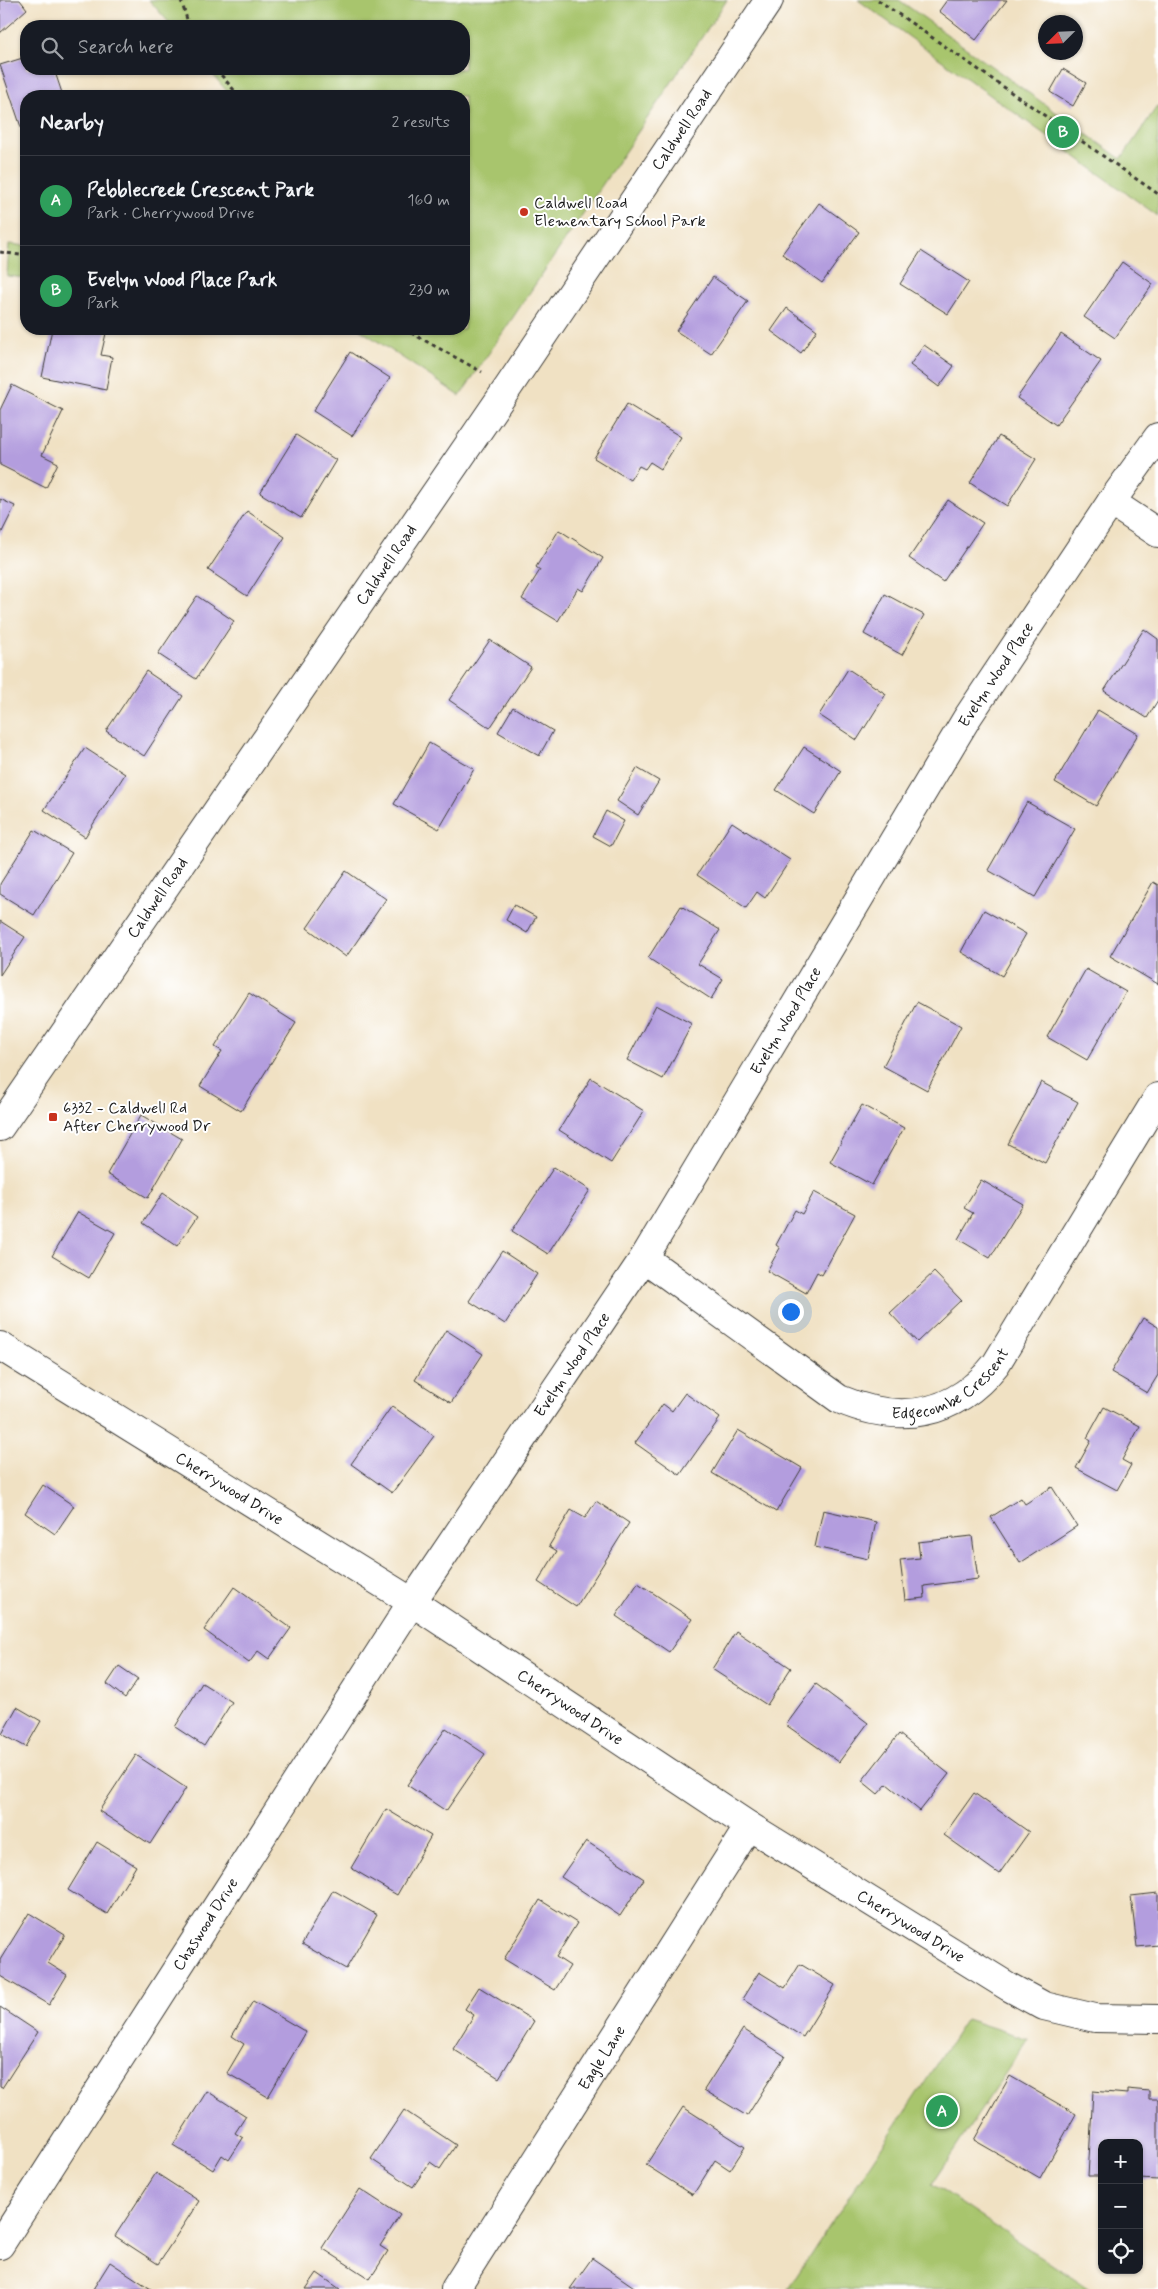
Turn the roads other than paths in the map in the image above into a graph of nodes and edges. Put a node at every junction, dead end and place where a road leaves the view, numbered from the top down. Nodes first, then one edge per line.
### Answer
1 (769, 0) edge
2 (1158, 438) edge
3 (1111, 502) junction
4 (1158, 533) edge
5 (1158, 1097) edge
6 (0, 1127) edge
7 (644, 1258) junction
8 (0, 1346) edge
9 (412, 1602) junction
10 (749, 1826) junction
11 (1158, 2019) edge
12 (0, 2245) edge
13 (455, 2289) edge

1 - 6 street, Caldwell Road
2 - 3 street, Evelyn Wood Place
3 - 4 street
3 - 7 street, Evelyn Wood Place
5 - 7 street, Edgecombe Crescent
7 - 9 street, Evelyn Wood Place
8 - 9 street, Cherrywood Drive
9 - 10 street, Cherrywood Drive
9 - 12 street, Chaswood Drive
10 - 11 street, Cherrywood Drive
10 - 13 street, Eagle Lane

